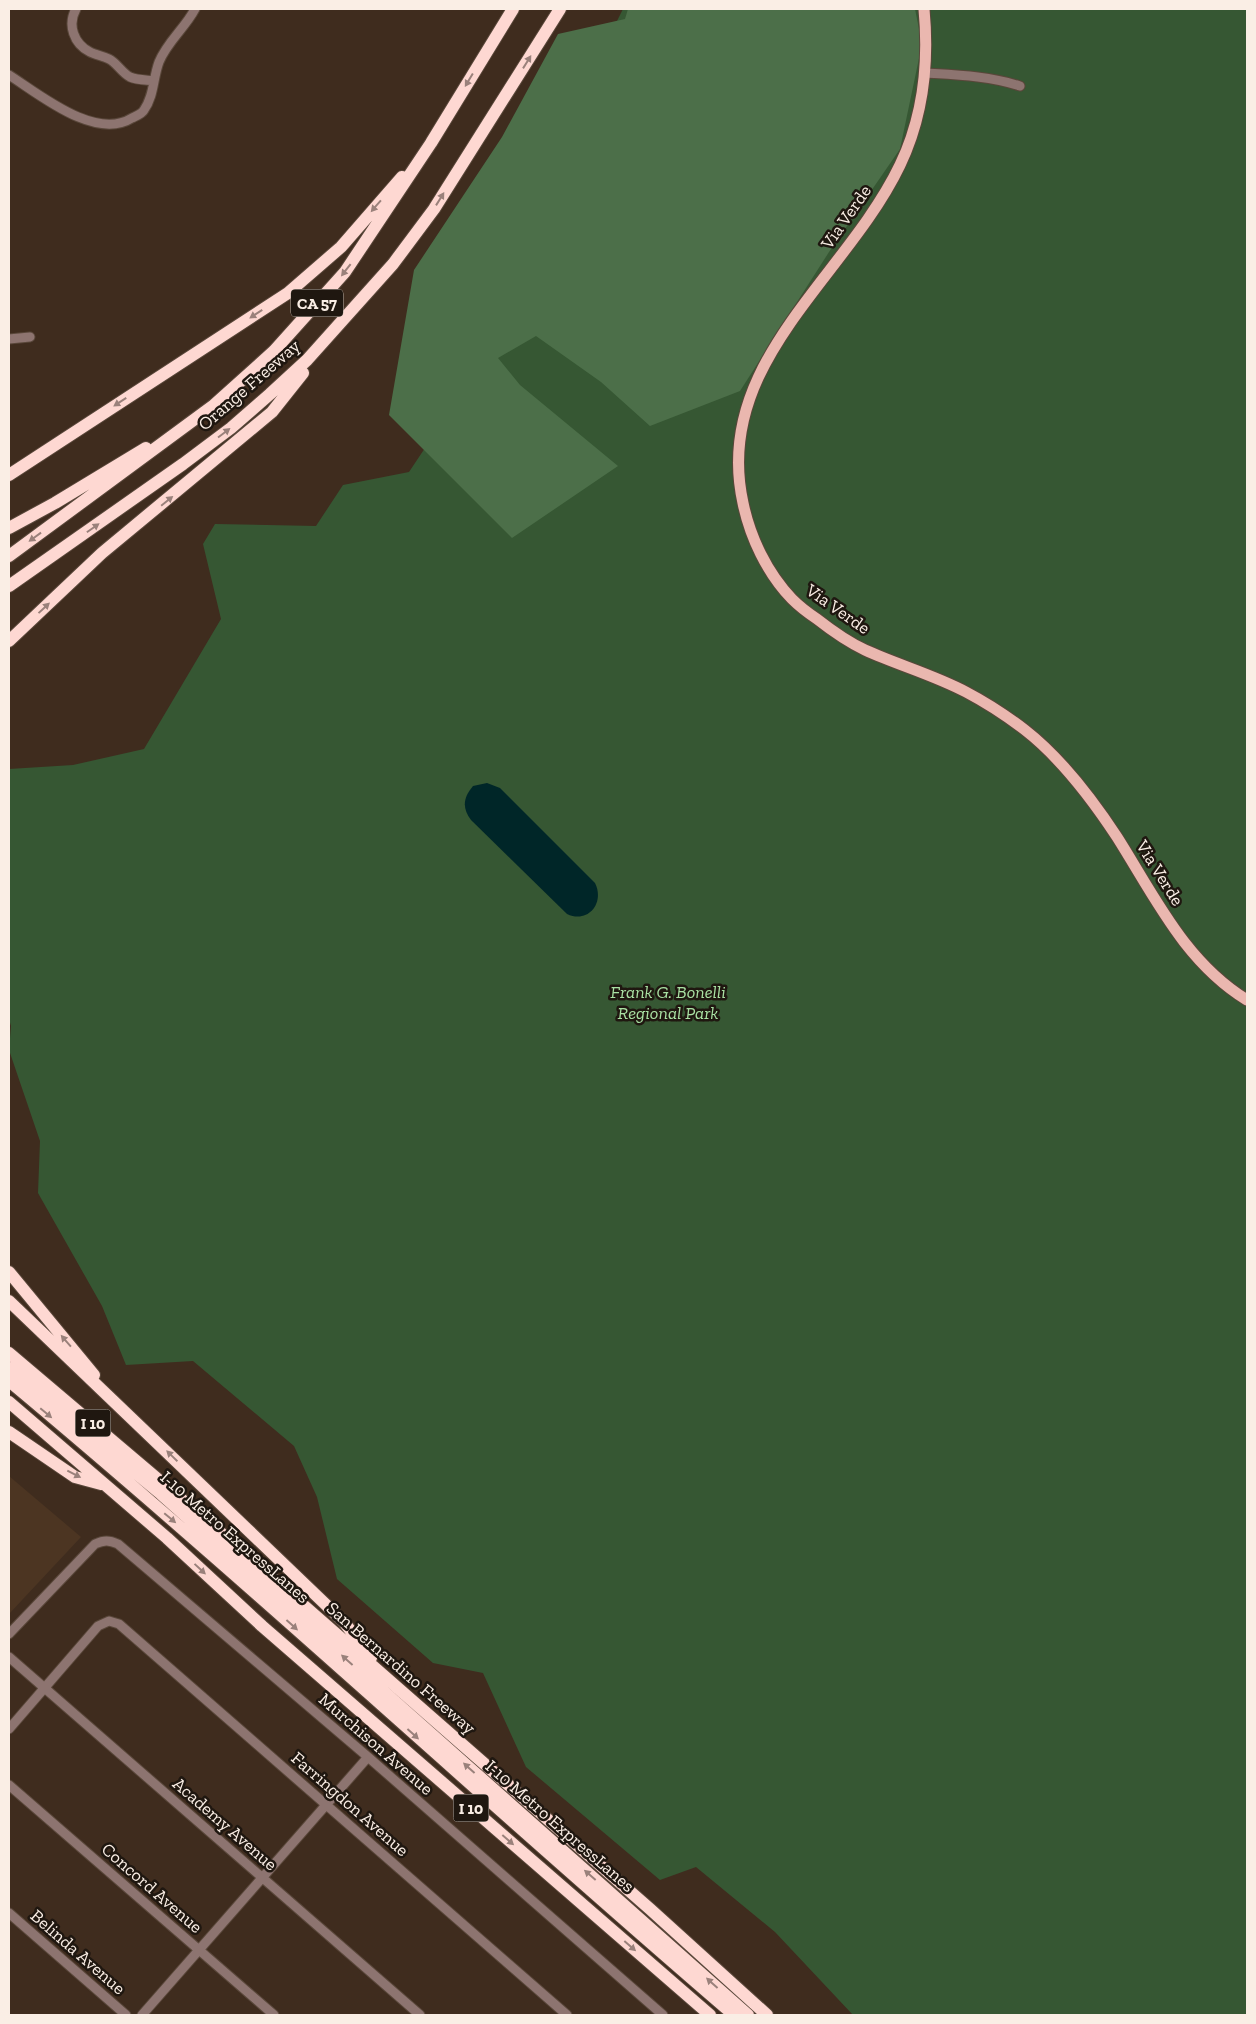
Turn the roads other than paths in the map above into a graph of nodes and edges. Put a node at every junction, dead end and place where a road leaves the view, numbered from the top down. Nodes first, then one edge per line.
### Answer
1 (76, 9) edge
2 (195, 9) edge
3 (513, 9) edge
4 (560, 9) edge
5 (924, 9) edge
6 (925, 73) junction
7 (9, 75) edge
8 (154, 80) junction
9 (1020, 86) dead end
10 (431, 143) junction
11 (344, 319) junction
12 (30, 338) dead end
13 (9, 339) edge
14 (173, 436) junction
15 (9, 475) edge
16 (9, 528) edge
17 (9, 556) edge
18 (53, 556) junction
19 (9, 586) edge
20 (9, 592) edge
21 (9, 641) edge
22 (1247, 1000) edge
23 (9, 1272) edge
24 (9, 1301) edge
25 (9, 1353) edge
26 (9, 1368) edge
27 (9, 1381) edge
28 (107, 1393) junction
29 (9, 1402) edge
30 (9, 1432) edge
31 (105, 1485) junction
32 (9, 1634) edge
33 (9, 1657) edge
34 (388, 1680) junction
35 (45, 1688) junction
36 (9, 1729) edge
37 (368, 1757) junction
38 (9, 1785) edge
39 (326, 1804) junction
40 (262, 1878) junction
41 (9, 1913) edge
42 (199, 1950) junction
43 (126, 2015) edge
44 (142, 2015) edge
45 (274, 2015) edge
46 (420, 2015) edge
47 (567, 2015) edge
48 (663, 2015) edge
49 (710, 2015) edge
50 (734, 2015) edge
51 (748, 2015) edge
52 (767, 2015) edge

1 - 8 street
2 - 8 street
3 -> 10 highway, Orange Freeway / CA 57
11 -> 4 highway, Orange Freeway / CA 57
5 - 6 main road, Via Verde
6 - 9 street
6 - 22 main road, Via Verde
7 - 8 street
10 -> 14 highway, Orange Freeway / CA 57
10 -> 15 highway
18 -> 11 highway, Orange Freeway / CA 57
21 -> 11 highway
12 - 13 street
14 - 16 highway
14 -> 17 highway, Orange Freeway / CA 57
18 - 19 highway, Orange Freeway / CA 57
18 - 20 highway
28 -> 23 highway
24 - 28 highway
25 - 34 highway, San Bernardino Freeway / I 10
51 -> 26 highway, I-10 Metro ExpressLanes
27 -> 50 highway, I-10 Metro ExpressLanes
34 -> 28 highway
29 - 31 highway, I 10
30 -> 31 highway
31 -> 49 highway, I 10
32 - 37 street, Murchison Avenue
33 - 35 street, Academy Avenue
34 - 52 highway, San Bernardino Freeway / I 10
35 - 36 street
35 - 39 street, Farringdon Avenue
35 - 40 street, Academy Avenue
37 - 39 street
37 - 48 street, Murchison Avenue
38 - 42 street, Concord Avenue
39 - 40 street
39 - 47 street, Farringdon Avenue
40 - 42 street
40 - 46 street, Academy Avenue
41 - 43 street, Belinda Avenue
42 - 44 street
42 - 45 street, Concord Avenue

